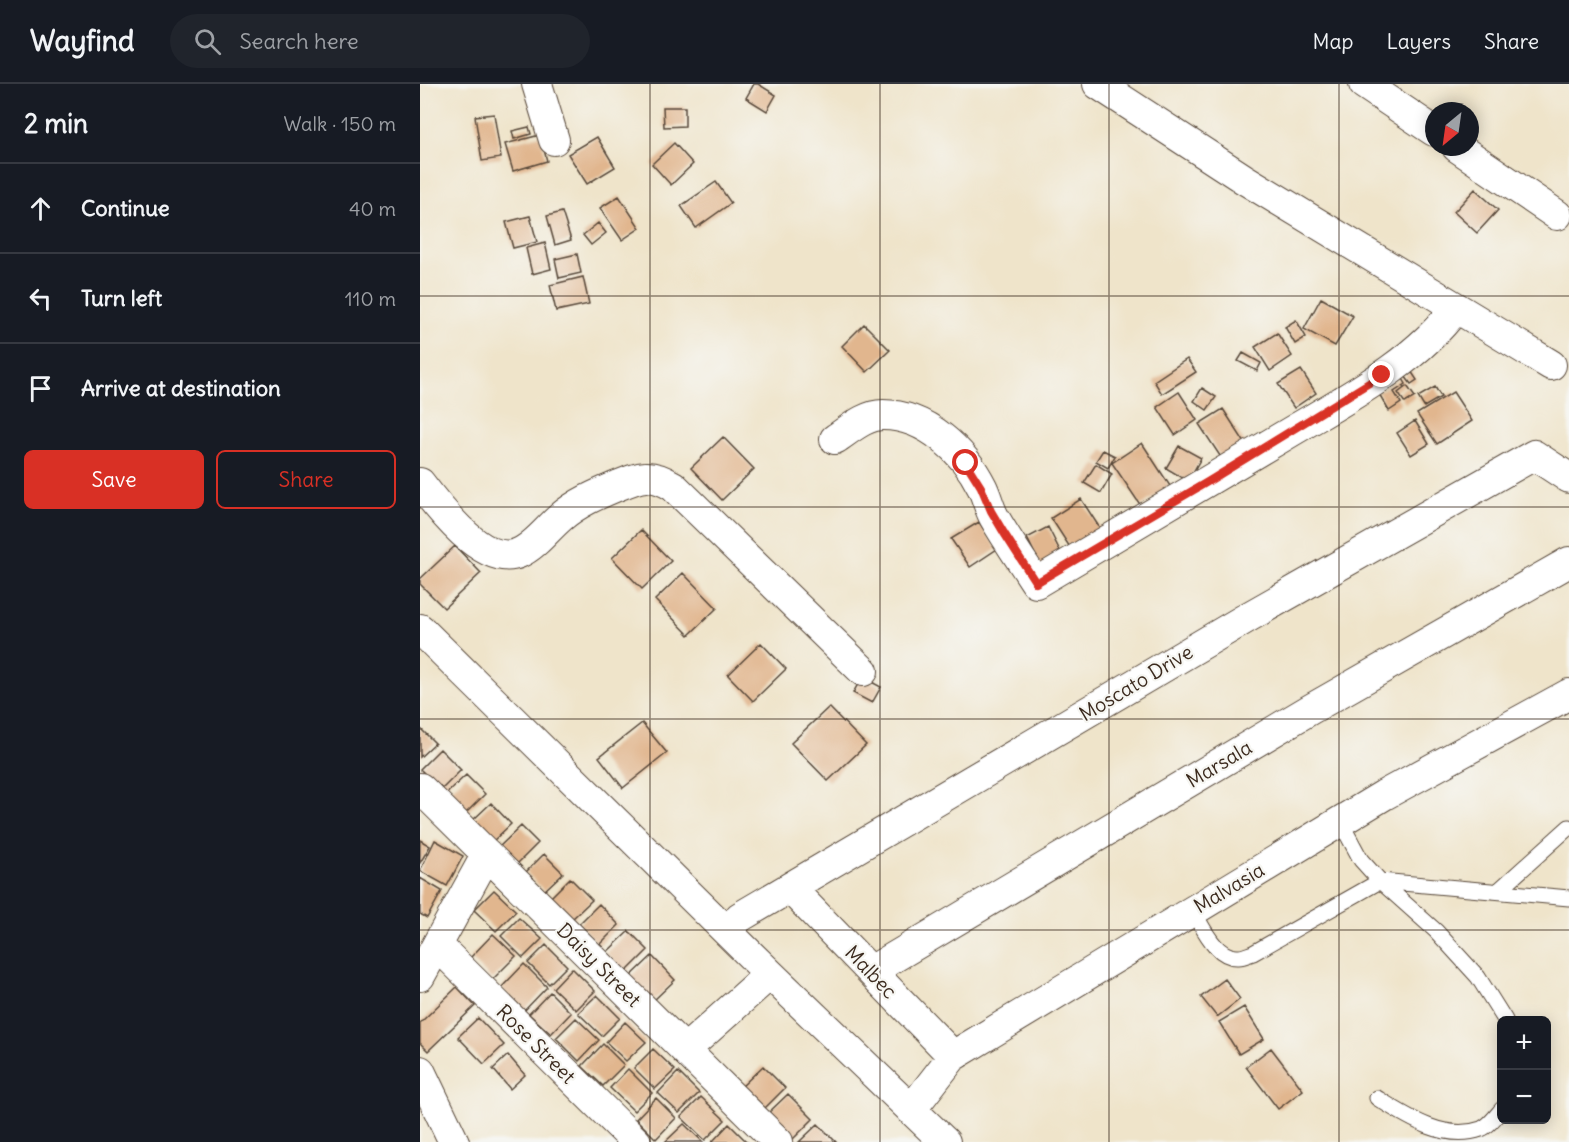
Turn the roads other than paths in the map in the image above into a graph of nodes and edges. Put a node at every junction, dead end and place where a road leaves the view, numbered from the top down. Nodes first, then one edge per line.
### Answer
1 (537, 84) edge
2 (1098, 84) edge
3 (1365, 84) edge
4 (1425, 125) edge
5 (554, 140) dead end
6 (1470, 156) edge
7 (1557, 215) dead end
8 (1456, 308) junction
9 (1551, 365) dead end
10 (835, 439) dead end
11 (1569, 478) edge
12 (420, 483) edge
13 (1569, 562) edge
14 (420, 628) edge
15 (863, 671) dead end
16 (1569, 694) edge
17 (420, 788) edge
18 (1340, 821) junction
19 (1569, 827) edge
20 (487, 854) junction
21 (1380, 881) junction
22 (790, 888) junction
23 (1498, 891) junction
24 (1569, 898) edge
25 (1193, 911) junction
26 (740, 917) dead end
27 (437, 945) junction
28 (871, 971) junction
29 (770, 974) junction
30 (420, 976) edge
31 (1502, 1016) edge
32 (685, 1050) junction
33 (953, 1056) junction
34 (420, 1071) edge
35 (1377, 1098) dead end
36 (911, 1110) junction
37 (1497, 1115) edge
38 (454, 1142) edge
39 (636, 1142) edge
40 (778, 1142) edge
41 (945, 1142) edge

1 - 5 street
2 - 8 street
3 - 4 street
6 - 7 street
8 - 9 street
8 - 10 street
11 - 22 street, Moscato Drive
12 - 15 street
13 - 28 street, Marsala
14 - 29 street
16 - 18 street, Malvasia
17 - 20 street, Daisy Street
18 - 21 lane
18 - 25 street, Malvasia
19 - 23 lane
20 - 27 street
20 - 32 street, Daisy Street
21 - 23 lane
21 - 25 lane
21 - 31 lane
22 - 26 street, Moscato Drive
22 - 28 street, Malbec
23 - 24 lane
25 - 33 street, Malvasia
27 - 30 street
27 - 39 street, Rose Street
28 - 33 street, Malbec
29 - 32 street
29 - 36 street
32 - 40 street, Daisy Street
33 - 36 street, Malvasia
34 - 38 street
35 - 37 lane
36 - 41 street

